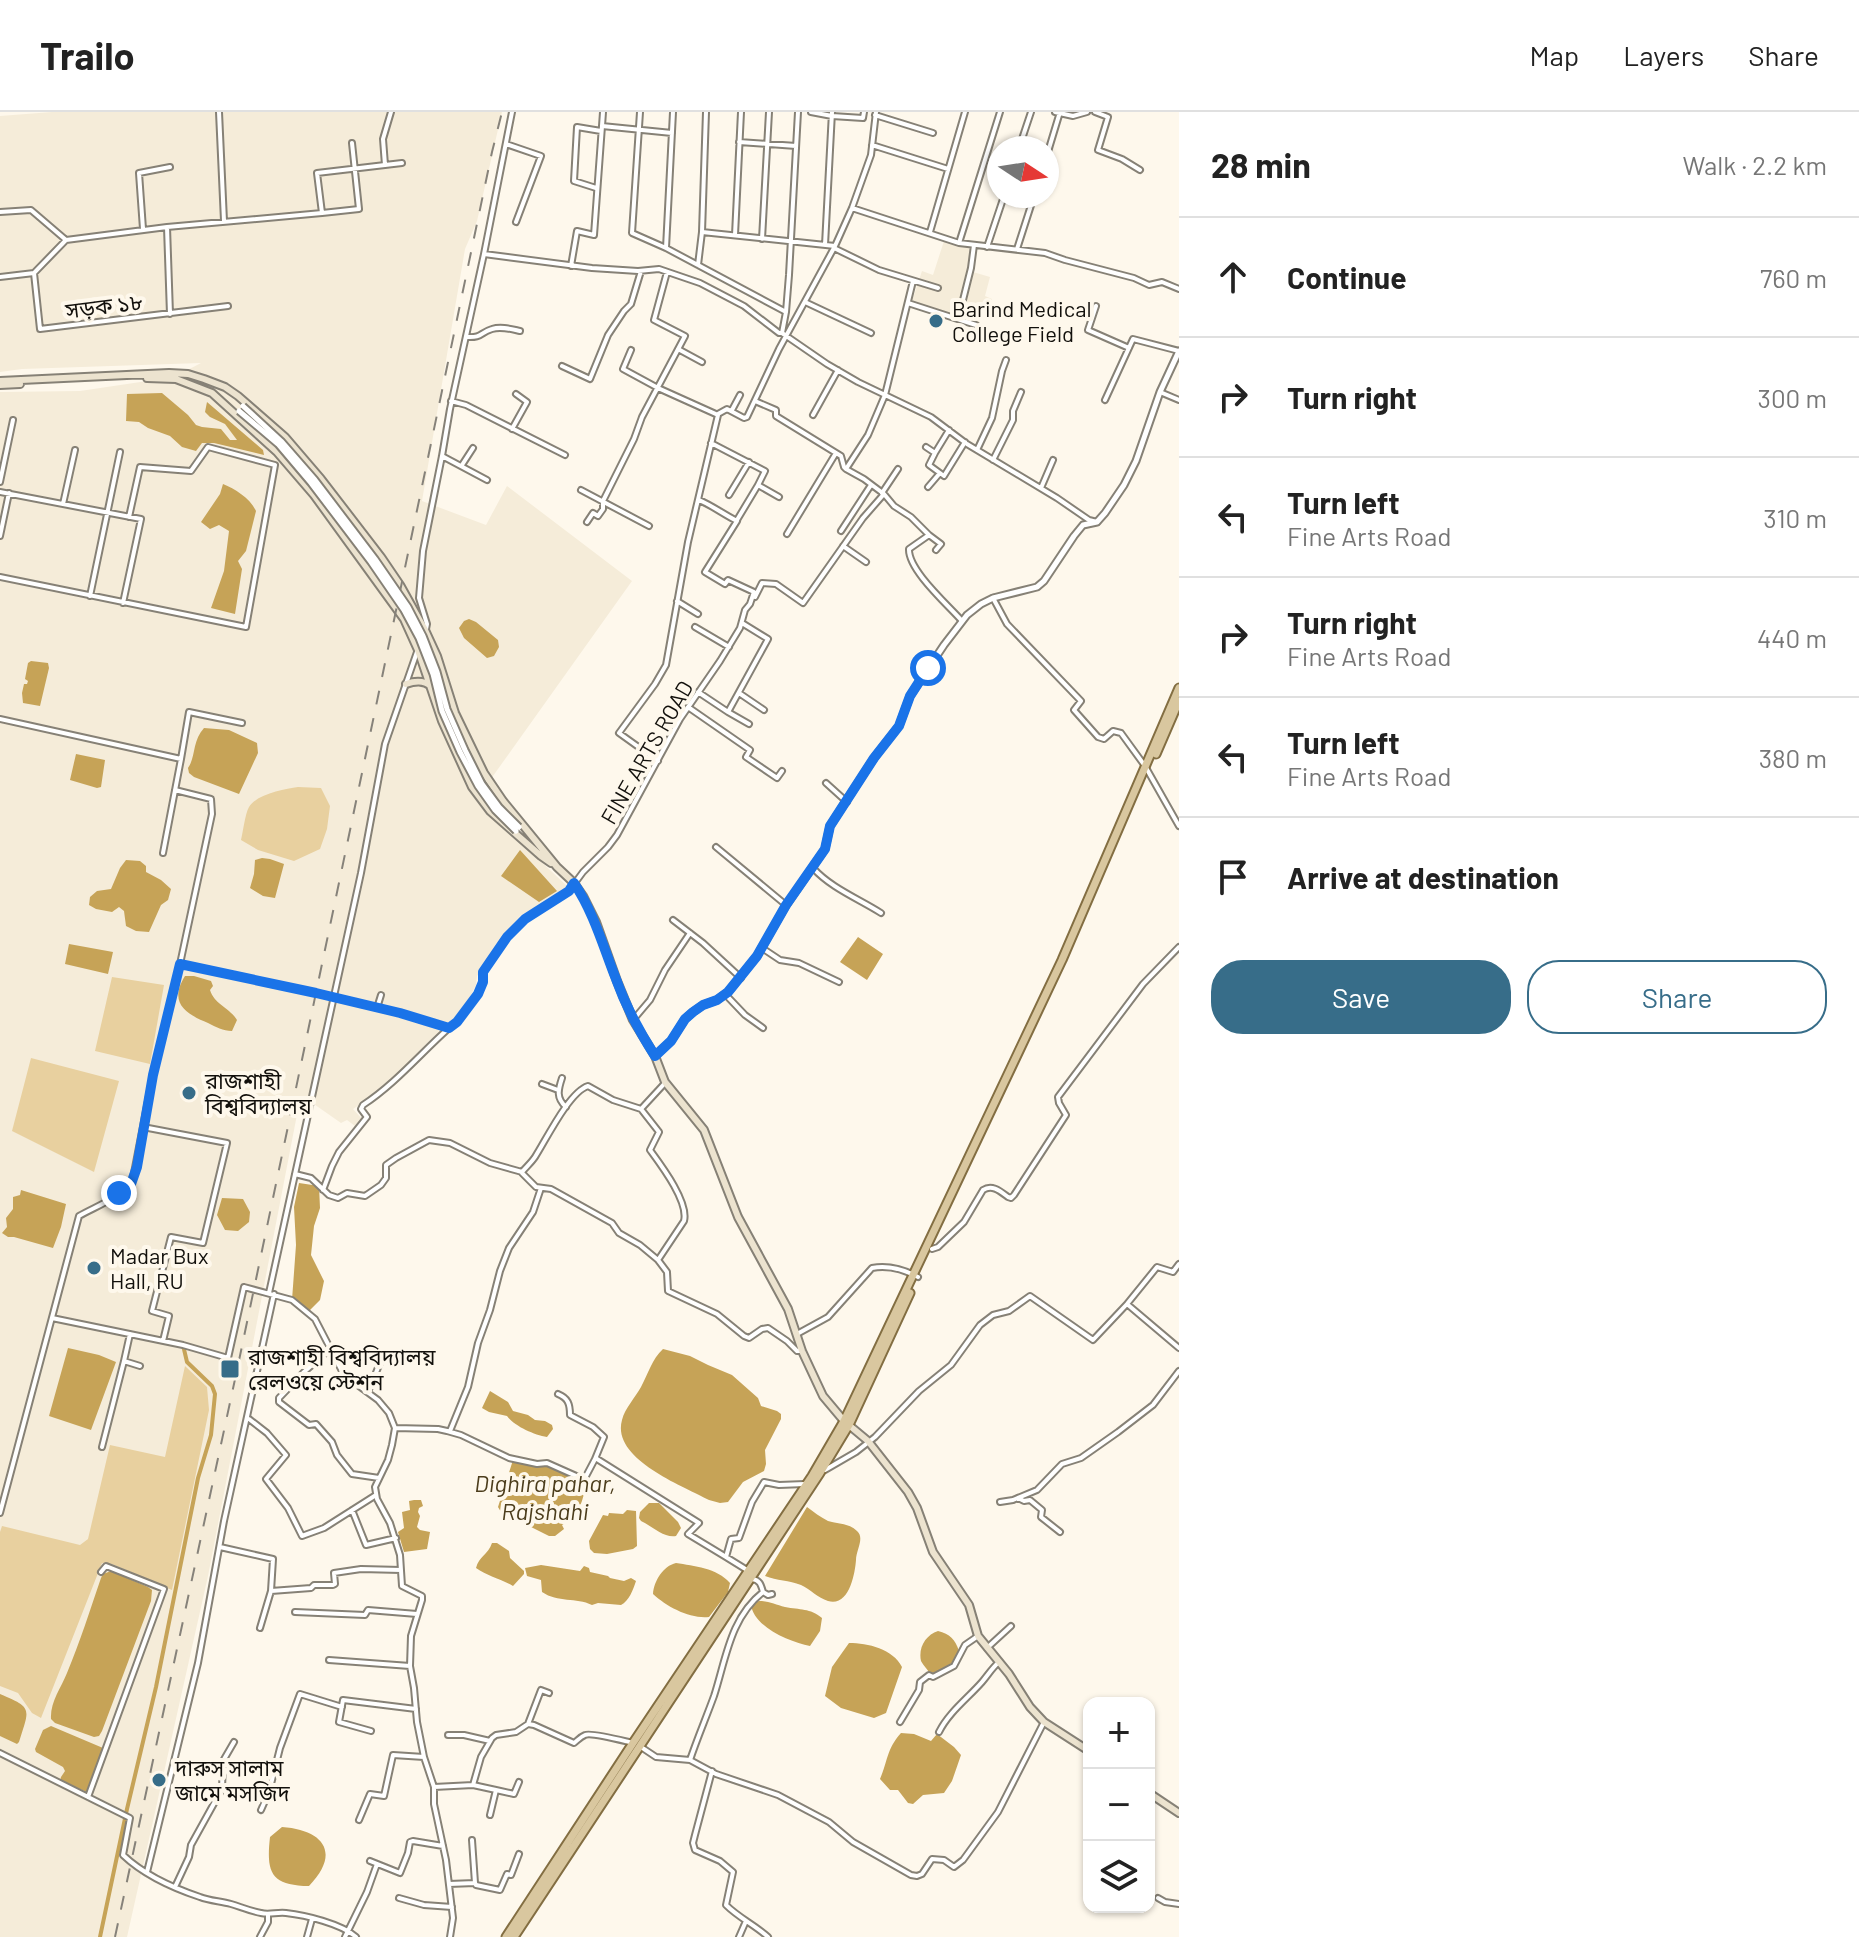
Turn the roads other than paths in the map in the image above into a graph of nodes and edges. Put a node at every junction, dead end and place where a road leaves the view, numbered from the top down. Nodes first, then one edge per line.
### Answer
1 (219, 112) edge
2 (391, 112) edge
3 (512, 112) edge
4 (603, 112) edge
5 (640, 112) edge
6 (673, 112) edge
7 (706, 112) edge
8 (741, 112) edge
9 (769, 112) edge
10 (798, 112) edge
11 (811, 112) edge
12 (864, 112) edge
13 (965, 112) edge
14 (1000, 112) edge
15 (1031, 112) edge
16 (1087, 112) edge
17 (1095, 112) edge
18 (1059, 113) edge
19 (832, 114) edge
20 (875, 114) edge
21 (601, 128) junction
22 (639, 130) junction
23 (672, 133) junction
24 (933, 133) dead end
25 (1023, 136) edge
26 (1052, 136) edge
27 (739, 142) junction
28 (352, 143) dead end
29 (506, 144) junction
30 (768, 145) junction
31 (872, 145) junction
32 (796, 146) junction
33 (402, 163) dead end
34 (385, 165) junction
35 (170, 167) dead end
36 (354, 168) junction
37 (948, 169) junction
38 (1140, 170) dead end
39 (597, 188) junction
40 (852, 208) junction
41 (1000, 208) edge
42 (1030, 208) edge
43 (0, 212) edge
44 (322, 213) junction
45 (224, 221) junction
46 (516, 222) dead end
47 (167, 227) junction
48 (143, 229) junction
49 (702, 232) junction
50 (930, 232) dead end
51 (735, 235) junction
52 (762, 239) junction
53 (66, 240) junction
54 (791, 242) junction
55 (959, 243) junction
56 (825, 245) junction
57 (974, 245) junction
58 (835, 247) junction
59 (987, 247) junction
60 (666, 248) junction
61 (1017, 249) junction
62 (484, 254) junction
63 (698, 265) junction
64 (571, 266) junction
65 (641, 271) junction
66 (668, 271) junction
67 (34, 273) junction
68 (0, 277) edge
69 (913, 281) junction
70 (938, 288) dead end
71 (1179, 289) edge
72 (805, 302) junction
73 (908, 303) junction
74 (962, 304) dead end
75 (228, 306) dead end
76 (1096, 306) dead end
77 (786, 312) junction
78 (170, 314) junction
79 (976, 325) dead end
80 (520, 331) dead end
81 (871, 333) dead end
82 (785, 335) junction
83 (466, 337) junction
84 (1129, 348) junction
85 (678, 349) junction
86 (631, 350) dead end
87 (1179, 351) edge
88 (1006, 360) dead end
89 (702, 362) dead end
90 (562, 366) dead end
91 (838, 370) junction
92 (0, 383) edge
93 (225, 387) junction
94 (658, 388) junction
95 (1021, 392) dead end
96 (1160, 392) junction
97 (212, 393) junction
98 (516, 394) dead end
99 (740, 395) dead end
100 (885, 395) junction
101 (1105, 400) dead end
102 (1179, 400) edge
103 (451, 401) junction
104 (755, 401) junction
105 (241, 409) junction
106 (732, 411) junction
107 (718, 415) junction
108 (813, 415) dead end
109 (13, 420) dead end
110 (512, 429) junction
111 (949, 430) junction
112 (965, 442) junction
113 (711, 443) junction
114 (926, 447) dead end
115 (473, 448) dead end
116 (75, 450) dead end
117 (977, 450) junction
118 (120, 452) dead end
119 (836, 453) junction
120 (935, 453) junction
121 (565, 455) dead end
122 (442, 456) junction
123 (993, 460) junction
124 (1053, 460) dead end
125 (749, 462) junction
126 (462, 465) junction
127 (846, 469) junction
128 (898, 469) dead end
129 (940, 473) junction
130 (487, 480) dead end
131 (0, 482) edge
132 (758, 485) junction
133 (871, 485) junction
134 (928, 487) dead end
135 (1041, 488) junction
136 (581, 490) dead end
137 (0, 492) edge
138 (9, 493) junction
139 (883, 494) junction
140 (729, 495) dead end
141 (779, 497) dead end
142 (699, 500) junction
143 (603, 503) junction
144 (63, 504) junction
145 (107, 513) junction
146 (129, 517) junction
147 (737, 521) junction
148 (587, 522) dead end
149 (1097, 522) junction
150 (649, 526) dead end
151 (841, 531) dead end
152 (787, 534) dead end
153 (929, 535) junction
154 (0, 536) edge
155 (843, 546) junction
156 (936, 550) dead end
157 (866, 562) dead end
158 (0, 577) edge
159 (90, 596) junction
160 (993, 598) junction
161 (677, 601) junction
162 (123, 603) junction
163 (698, 614) dead end
164 (744, 615) junction
165 (962, 621) junction
166 (742, 623) junction
167 (695, 627) dead end
168 (425, 630) junction
169 (729, 647) junction
170 (418, 650) junction
171 (406, 684) junction
172 (431, 686) junction
173 (1179, 688) edge
174 (698, 692) junction
175 (739, 693) junction
176 (1179, 701) edge
177 (688, 707) junction
178 (764, 710) dead end
179 (728, 712) junction
180 (0, 719) edge
181 (242, 723) dead end
182 (749, 724) dead end
183 (181, 759) junction
184 (658, 761) junction
185 (1147, 769) junction
186 (782, 771) dead end
187 (826, 783) dead end
188 (175, 790) junction
189 (847, 802) junction
190 (1179, 826) edge
191 (518, 829) junction
192 (533, 838) junction
193 (526, 843) junction
194 (716, 847) dead end
195 (163, 853) dead end
196 (557, 867) junction
197 (813, 868) junction
198 (574, 883) junction
199 (786, 905) junction
200 (881, 913) dead end
201 (673, 920) dead end
202 (690, 933) junction
203 (1179, 947) edge
204 (762, 948) junction
205 (180, 964) junction
206 (741, 978) junction
207 (839, 982) dead end
208 (725, 994) junction
209 (381, 995) dead end
210 (334, 998) junction
211 (377, 1008) junction
212 (633, 1020) junction
213 (449, 1028) junction
214 (763, 1028) dead end
215 (655, 1056) junction
216 (562, 1078) dead end
217 (665, 1082) junction
218 (542, 1084) dead end
219 (558, 1090) junction
220 (566, 1107) junction
221 (641, 1109) junction
222 (143, 1127) junction
223 (522, 1172) junction
224 (295, 1174) junction
225 (542, 1188) junction
226 (323, 1190) junction
227 (932, 1249) junction
228 (658, 1260) junction
229 (1179, 1264) edge
230 (916, 1275) junction
231 (272, 1293) junction
232 (1127, 1304) junction
233 (52, 1318) junction
234 (130, 1334) junction
235 (797, 1334) junction
236 (163, 1341) junction
237 (1179, 1348) edge
238 (330, 1349) junction
239 (802, 1351) junction
240 (382, 1358) dead end
241 (124, 1361) junction
242 (140, 1366) dead end
243 (1179, 1371) edge
244 (368, 1392) junction
245 (558, 1394) dead end
246 (248, 1418) junction
247 (846, 1423) junction
248 (395, 1428) junction
249 (450, 1431) junction
250 (868, 1441) junction
251 (102, 1447) dead end
252 (595, 1459) junction
253 (820, 1473) junction
254 (379, 1478) junction
255 (809, 1485) junction
256 (376, 1495) junction
257 (1018, 1498) junction
258 (1000, 1502) dead end
259 (352, 1510) junction
260 (0, 1513) edge
261 (1060, 1532) dead end
262 (396, 1538) junction
263 (219, 1546) junction
264 (726, 1557) junction
265 (401, 1570) junction
266 (101, 1572) dead end
267 (750, 1575) junction
268 (271, 1591) junction
269 (763, 1592) junction
270 (772, 1594) dead end
271 (295, 1612) dead end
272 (417, 1614) junction
273 (1011, 1626) dead end
274 (260, 1628) dead end
275 (978, 1636) junction
276 (987, 1648) junction
277 (329, 1660) dead end
278 (999, 1662) junction
279 (410, 1666) junction
280 (549, 1693) dead end
281 (342, 1707) junction
282 (416, 1709) junction
283 (900, 1722) dead end
284 (1044, 1722) junction
285 (528, 1724) junction
286 (371, 1731) dead end
287 (939, 1732) dead end
288 (448, 1735) dead end
289 (490, 1741) junction
290 (234, 1742) dead end
291 (636, 1745) junction
292 (1083, 1747) edge
293 (0, 1753) edge
294 (424, 1757) junction
295 (690, 1760) junction
296 (712, 1771) junction
297 (519, 1782) dead end
298 (473, 1785) junction
299 (434, 1787) junction
300 (496, 1790) junction
301 (88, 1797) junction
302 (1155, 1797) edge
303 (261, 1810) dead end
304 (1179, 1813) edge
305 (490, 1815) dead end
306 (359, 1820) dead end
307 (472, 1840) dead end
308 (443, 1846) junction
309 (519, 1854) dead end
310 (370, 1861) dead end
311 (377, 1864) junction
312 (147, 1872) junction
313 (475, 1883) junction
314 (449, 1884) junction
315 (175, 1887) junction
316 (399, 1898) dead end
317 (1158, 1898) dead end
318 (1179, 1904) edge
319 (452, 1907) junction
320 (268, 1914) junction
321 (312, 1919) junction
322 (746, 1921) junction
323 (348, 1930) junction
324 (260, 1937) edge
325 (307, 1937) edge
326 (345, 1937) edge
327 (356, 1937) edge
328 (450, 1937) edge
329 (506, 1937) edge
330 (514, 1937) edge
331 (739, 1937) edge
332 (768, 1937) edge

1 - 45 street
2 - 34 street
3 - 29 street
4 - 21 street
5 - 22 street
6 - 23 street
7 - 49 street
8 - 27 street
9 - 30 street
10 - 32 street
11 - 19 street
12 - 19 street
13 - 37 street
14 - 55 street
15 - 25 street
16 - 18 street
17 - 38 street
18 - 26 street
19 - 56 street
20 - 24 street
20 - 31 street
21 - 22 street
21 - 39 street
21 - 39 street
22 - 23 street
22 - 60 street
23 - 60 street
27 - 30 street
27 - 51 street
28 - 36 street
29 - 46 street
29 - 62 street
30 - 32 street
30 - 52 street
31 - 37 street
31 - 40 street
32 - 54 street
33 - 34 street
34 - 36 street
35 - 48 street
36 - 44 street
36 - 44 street
37 - 50 street
39 - 64 street
40 - 55 street
40 - 58 street
41 - 59 street
42 - 61 street
43 - 53 street
44 - 45 street
45 - 47 street
47 - 48 street
47 - 78 street
48 - 53 street
49 - 51 street
49 - 63 street
51 - 52 street
52 - 54 street
53 - 67 street
54 - 56 street
54 - 77 street
55 - 57 street
56 - 58 street
57 - 59 street
57 - 74 street
58 - 69 street
58 - 72 street
59 - 61 street
60 - 63 street
61 - 71 street
62 - 64 street
62 - 83 street
63 - 77 street
64 - 65 street
65 - 66 street
65 - 90 street
66 - 82 street
66 - 85 street
67 - 68 street
67 - 78 street, সড়ক ১৮
69 - 70 street
69 - 73 street
72 - 81 street
72 - 82 street
73 - 79 street
73 - 100 street
75 - 78 street, সড়ক ১৮
76 - 84 street
77 - 82 street
80 - 83 street
82 - 91 street
82 - 104 street
83 - 103 street
84 - 87 street
84 - 101 street
85 - 89 street
85 - 94 street
86 - 94 street
87 - 96 street
88 - 117 street
91 - 100 street
91 - 108 street
92 - 93 main road
92 - 97 main road
93 - 105 street
93 - 168 main road
94 - 107 street
94 - 143 street
95 - 123 street
96 - 102 street
96 - 149 street
97 - 105 street
97 - 170 main road
98 - 110 street
99 - 106 street
100 - 111 street
100 - 127 street
103 - 110 street
103 - 122 street
104 - 106 street
104 - 119 street
105 - 191 street, bridge
106 - 107 street
107 - 113 street
109 - 131 street
110 - 121 street
111 - 112 street
111 - 120 street
112 - 117 street
112 - 129 street
113 - 125 street
113 - 142 street
114 - 120 street
115 - 126 street
116 - 144 street
117 - 123 street
118 - 145 street
119 - 127 street
119 - 152 street
120 - 129 street
122 - 126 street
122 - 168 street
123 - 135 street
124 - 135 street
125 - 132 street
125 - 140 street
126 - 130 street
127 - 133 street
128 - 139 street
129 - 134 street
132 - 141 street
132 - 147 street
133 - 139 street
133 - 151 street
135 - 149 street
136 - 143 street
137 - 138 street
138 - 144 street
138 - 154 street
139 - 153 street
139 - 155 street
142 - 147 street
142 - 161 street
143 - 148 street
143 - 150 street
144 - 145 street
145 - 146 street
145 - 159 street
146 - 162 street
146 - 162 street
147 - 164 street, FINE ARTS ROAD
149 - 160 street
153 - 156 street
153 - 165 street
155 - 157 street
155 - 164 street
158 - 159 street
159 - 162 street
160 - 165 street
160 - 185 street
161 - 163 street
161 - 184 street
164 - 166 street, FINE ARTS ROAD
165 - 189 street
166 - 169 street, FINE ARTS ROAD
166 - 175 street
167 - 169 street
168 - 170 street
168 - 192 main road
169 - 174 street, FINE ARTS ROAD
170 - 171 street
170 - 172 main road
171 - 172 main road
171 - 210 street
172 - 193 main road
173 - 185 main road
174 - 177 street, FINE ARTS ROAD
174 - 179 street
175 - 178 street
175 - 179 street
176 - 185 main road
177 - 184 street, FINE ARTS ROAD
177 - 186 street
179 - 182 street
180 - 183 street
181 - 183 street
183 - 188 street
184 - 198 street, FINE ARTS ROAD
185 - 190 street
185 - 227 main road
185 - 230 main road
187 - 189 street
188 - 195 street
188 - 205 street
189 - 197 street
191 - 192 street
191 - 193 street
192 - 196 main road
193 - 196 main road
194 - 199 street
196 - 198 main road
197 - 199 street
197 - 200 street
198 - 212 main road
198 - 213 street, FINE ARTS ROAD
199 - 204 street
201 - 202 street
202 - 206 street
202 - 212 street
203 - 227 street
204 - 206 street
204 - 207 street
205 - 210 street
205 - 222 street
206 - 208 street
208 - 214 street
208 - 215 street
209 - 211 street
210 - 211 street
210 - 224 street
211 - 213 street
212 - 215 main road
213 - 226 street, FINE ARTS ROAD
215 - 217 main road
216 - 219 street
217 - 221 street
217 - 235 main road
218 - 219 street
219 - 220 street
220 - 221 street
220 - 223 street
221 - 228 street
222 - 233 street
222 - 236 street
223 - 225 street
223 - 226 street
224 - 226 street
224 - 231 street
225 - 228 street
225 - 249 street
227 - 230 main road
228 - 239 street
229 - 232 street
230 - 235 street
230 - 247 main road
231 - 236 street
231 - 238 street
231 - 246 street
232 - 237 street
232 - 250 street
233 - 234 street
233 - 260 street
234 - 236 street
234 - 241 street
235 - 239 main road
238 - 244 street
238 - 254 street
239 - 247 main road
240 - 244 street
241 - 242 street
241 - 251 street
243 - 257 street
244 - 248 street
245 - 252 street
246 - 259 street
246 - 263 street
247 - 250 main road
247 - 253 main road
247 - 255 main road
248 - 249 street
248 - 254 street
249 - 252 street
250 - 253 street
250 - 275 main road
252 - 264 street
253 - 255 main road
254 - 256 street
255 - 264 street
255 - 267 main road
256 - 259 street
256 - 262 street
257 - 258 street
257 - 261 street
259 - 262 street
262 - 265 street
263 - 268 street
263 - 312 street
264 - 267 street
265 - 268 street
265 - 272 street
266 - 301 street
267 - 269 street
267 - 291 main road
268 - 274 street
269 - 270 street
269 - 295 street
271 - 272 street
272 - 279 street
273 - 276 street
275 - 276 main road
275 - 283 street
276 - 278 main road
277 - 279 street
278 - 284 main road
278 - 287 street
279 - 282 street
280 - 285 street
281 - 282 street
281 - 286 street
281 - 303 street
282 - 294 street
284 - 292 main road
284 - 296 street
285 - 289 street
285 - 291 street
288 - 289 street
289 - 298 street
290 - 315 street
291 - 295 street
291 - 329 main road
291 - 330 main road
293 - 301 street
294 - 299 street
294 - 306 street
295 - 296 street
296 - 322 street
297 - 300 street
298 - 299 street
298 - 300 street
299 - 308 street
300 - 305 street
301 - 312 street
302 - 304 main road
307 - 313 street
308 - 311 street
308 - 314 street
309 - 313 street
310 - 311 street
311 - 323 street
312 - 315 street
313 - 314 street
314 - 319 street
315 - 320 street
316 - 319 street
317 - 318 street
319 - 328 street
320 - 321 street
320 - 324 street
321 - 323 street
321 - 325 street
322 - 331 street
322 - 332 street
323 - 326 street
323 - 327 street

